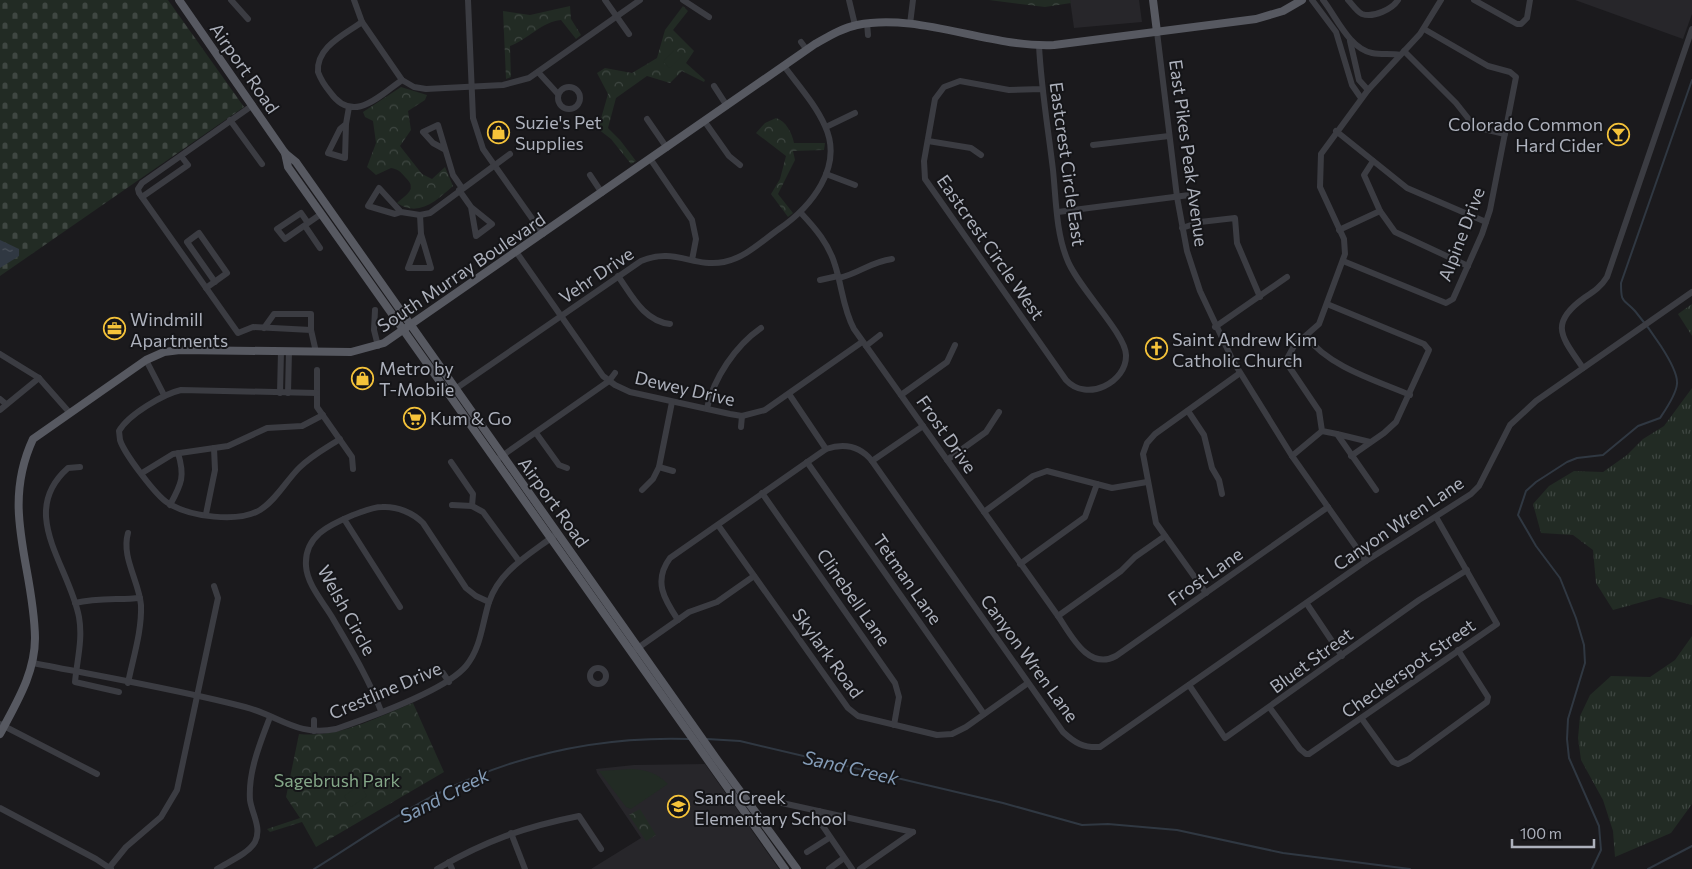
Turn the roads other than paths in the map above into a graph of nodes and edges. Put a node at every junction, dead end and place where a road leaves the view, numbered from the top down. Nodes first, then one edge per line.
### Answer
1 (179, 0) edge
2 (231, 0) edge
3 (354, 0) edge
4 (468, 0) edge
5 (605, 0) edge
6 (640, 0) edge
7 (683, 0) edge
8 (849, 0) edge
9 (912, 0) edge
10 (1153, 0) edge
11 (1302, 0) edge
12 (1312, 0) edge
13 (1323, 0) edge
14 (1348, 0) edge
15 (1398, 0) edge
16 (1441, 0) edge
17 (1474, 0) edge
18 (1530, 0) edge
19 (616, 17) junction
20 (709, 17) dead end
21 (248, 19) dead end
22 (362, 22) junction
23 (868, 23) junction
24 (910, 24) junction
25 (856, 25) junction
26 (1692, 28) edge
27 (1424, 29) junction
28 (1157, 32) junction
29 (629, 34) dead end
30 (868, 35) dead end
31 (1350, 41) junction
32 (801, 42) dead end
33 (1039, 45) junction
34 (390, 46) dead end
35 (807, 50) junction
36 (382, 51) junction
37 (1402, 53) junction
38 (784, 66) junction
39 (538, 72) junction
40 (402, 80) junction
41 (472, 86) junction
42 (714, 86) dead end
43 (1042, 90) junction
44 (1368, 90) junction
45 (558, 94) dead end
46 (1361, 98) junction
47 (253, 105) junction
48 (728, 106) junction
49 (349, 107) junction
50 (855, 113) dead end
51 (647, 119) dead end
52 (230, 120) junction
53 (705, 122) junction
54 (346, 124) junction
55 (826, 128) junction
56 (1336, 131) junction
57 (1505, 134) junction
58 (1169, 136) junction
59 (928, 141) junction
60 (1093, 145) dead end
61 (668, 148) junction
62 (444, 149) dead end
63 (285, 153) junction
64 (510, 154) dead end
65 (981, 155) dead end
66 (181, 156) junction
67 (651, 160) junction
68 (1372, 161) junction
69 (262, 164) dead end
70 (494, 165) junction
71 (740, 165) dead end
72 (826, 174) junction
73 (590, 175) dead end
74 (855, 185) dead end
75 (461, 189) junction
76 (602, 193) junction
77 (1197, 194) dead end
78 (142, 197) junction
79 (1177, 197) junction
80 (472, 207) dead end
81 (1380, 211) junction
82 (401, 212) junction
83 (1058, 212) junction
84 (800, 213) junction
85 (321, 214) junction
86 (420, 215) junction
87 (1486, 222) junction
88 (1182, 228) junction
89 (1340, 230) junction
90 (421, 234) junction
91 (543, 234) junction
92 (320, 248) dead end
93 (517, 253) junction
94 (892, 259) dead end
95 (692, 260) junction
96 (1343, 262) junction
97 (1468, 266) junction
98 (618, 276) junction
99 (838, 277) junction
100 (1287, 277) dead end
101 (820, 280) dead end
102 (215, 282) junction
103 (206, 288) junction
104 (1692, 292) edge
105 (1260, 297) junction
106 (1327, 304) junction
107 (375, 310) dead end
108 (561, 316) junction
109 (670, 324) dead end
110 (412, 326) junction
111 (1215, 327) junction
112 (264, 328) junction
113 (761, 328) dead end
114 (311, 330) junction
115 (404, 332) junction
116 (880, 335) dead end
117 (1306, 336) junction
118 (864, 344) junction
119 (378, 346) junction
120 (955, 346) dead end
121 (285, 351) junction
122 (316, 352) junction
123 (0, 354) edge
124 (146, 360) junction
125 (1583, 368) junction
126 (317, 370) dead end
127 (614, 373) dead end
128 (1240, 373) junction
129 (39, 378) junction
130 (609, 381) junction
131 (456, 389) junction
132 (1083, 391) junction
133 (284, 393) junction
134 (317, 393) junction
135 (448, 394) junction
136 (788, 394) junction
137 (164, 395) junction
138 (901, 395) junction
139 (1410, 396) junction
140 (0, 399) edge
141 (1081, 399) dead end
142 (672, 402) junction
143 (6, 404) junction
144 (706, 408) junction
145 (0, 410) edge
146 (1188, 411) junction
147 (69, 412) junction
148 (999, 412) dead end
149 (323, 415) junction
150 (742, 416) junction
151 (923, 426) junction
152 (741, 427) dead end
153 (1322, 431) junction
154 (536, 432) junction
155 (1337, 434) junction
156 (340, 439) junction
157 (1370, 442) junction
158 (214, 448) junction
159 (826, 449) junction
160 (178, 452) junction
161 (503, 456) junction
162 (1292, 456) junction
163 (1351, 456) junction
164 (17, 458) dead end
165 (947, 460) junction
166 (495, 461) junction
167 (872, 461) junction
168 (451, 462) dead end
169 (807, 462) junction
170 (80, 467) dead end
171 (659, 467) junction
172 (567, 468) dead end
173 (353, 470) dead end
174 (673, 471) dead end
175 (142, 473) junction
176 (1147, 482) junction
177 (1097, 484) junction
178 (642, 490) dead end
179 (1376, 490) dead end
180 (762, 493) junction
181 (1222, 494) dead end
182 (170, 505) junction
183 (452, 505) dead end
184 (472, 506) junction
185 (1328, 507) junction
186 (984, 512) junction
187 (206, 514) junction
188 (1436, 517) junction
189 (344, 519) junction
190 (718, 525) junction
191 (128, 533) dead end
192 (558, 533) junction
193 (1165, 536) junction
194 (550, 539) junction
195 (519, 561) junction
196 (1366, 561) junction
197 (1020, 564) junction
198 (1467, 570) junction
199 (754, 576) junction
200 (19, 578) dead end
201 (214, 586) dead end
202 (1206, 593) junction
203 (140, 598) junction
204 (489, 602) junction
205 (75, 603) junction
206 (1307, 604) junction
207 (400, 607) dead end
208 (1058, 616) junction
209 (678, 620) junction
210 (635, 649) junction
211 (1458, 650) junction
212 (1342, 656) junction
213 (1095, 658) joint
214 (33, 662) junction
215 (76, 671) junction
216 (443, 673) dead end
217 (124, 682) junction
218 (449, 682) junction
219 (1028, 682) junction
220 (1189, 685) junction
221 (197, 696) junction
222 (1270, 708) junction
223 (381, 711) junction
224 (984, 714) junction
225 (270, 717) junction
226 (1362, 718) junction
227 (314, 720) dead end
228 (894, 725) junction
229 (1, 728) edge
230 (314, 731) junction
231 (714, 763) junction
232 (97, 774) dead end
233 (773, 801) dead end
234 (0, 808) edge
235 (819, 811) junction
236 (510, 832) junction
237 (256, 838) junction
238 (829, 838) junction
239 (264, 841) dead end
240 (601, 849) dead end
241 (807, 852) dead end
242 (844, 858) junction
243 (449, 862) junction
244 (110, 868) edge
245 (217, 869) edge
246 (437, 869) edge
247 (452, 869) edge
248 (525, 869) edge
249 (786, 869) edge
250 (797, 869) edge
251 (829, 869) edge
252 (852, 869) edge
253 (860, 869) edge

1 - 47 main road, Airport Road
2 - 21 street
3 - 22 street
4 - 41 street
5 - 19 street
6 - 19 street
7 - 20 street
8 - 25 street
9 - 24 street
10 - 28 main road, East Pikes Peak Avenue
11 - 28 main road, South Murray Boulevard
12 - 46 street
13 - 31 street
14 - 15 street
16 - 27 street
17 - 18 street
19 - 29 street
19 - 39 street
22 - 36 street
22 - 49 street
23 - 24 main road, South Murray Boulevard
23 - 25 main road, South Murray Boulevard
23 - 30 street
24 - 33 main road, South Murray Boulevard
25 - 35 main road, South Murray Boulevard
26 - 125 street
27 - 37 street
27 - 57 street, Alpine Drive
28 - 33 main road, South Murray Boulevard
28 - 58 street, East Pikes Peak Avenue
31 - 37 street
31 - 44 street
32 - 35 street
33 - 43 street, Eastcrest Circle East
34 - 36 street
35 - 38 main road, South Murray Boulevard
36 - 40 street
37 - 44 street
37 - 57 street
38 - 48 main road, South Murray Boulevard
38 - 55 street, Vehr Drive
39 - 41 street
39 - 45 street
40 - 41 street
40 - 49 street
41 - 70 street
42 - 48 street
43 - 59 street, Eastcrest Circle West
43 - 83 street, Eastcrest Circle East
44 - 46 street
46 - 56 street
47 - 52 street
47 - 63 main road, Airport Road
48 - 53 main road, South Murray Boulevard
49 - 54 street
50 - 55 street
51 - 61 street
52 - 66 street
52 - 69 street
53 - 61 main road, South Murray Boulevard
53 - 71 street
54 - 54 street
55 - 72 street, Vehr Drive
56 - 68 street
56 - 89 street
57 - 87 street, Alpine Drive
58 - 60 street
58 - 79 street, East Pikes Peak Avenue
59 - 65 street
59 - 132 street, Eastcrest Circle West
61 - 67 main road, South Murray Boulevard
62 - 75 street
63 - 85 main road, Airport Road
63 - 110 main road, Airport Road
64 - 70 street
66 - 78 street
66 - 78 street
67 - 76 main road, South Murray Boulevard
67 - 95 street
68 - 81 street
68 - 87 street
70 - 75 street
70 - 91 street
72 - 74 street
72 - 84 street, Vehr Drive
73 - 76 street
75 - 80 street
75 - 86 street
76 - 91 main road, South Murray Boulevard
77 - 79 street
78 - 103 street
79 - 83 street
79 - 88 street, East Pikes Peak Avenue
81 - 89 street
81 - 97 street
82 - 82 street
82 - 86 street
83 - 132 street, Eastcrest Circle East
84 - 95 street, Vehr Drive
84 - 99 street, Frost Drive
85 - 92 street
85 - 115 main road, Airport Road
86 - 90 street
87 - 97 street, Alpine Drive
88 - 105 street
88 - 111 street, East Pikes Peak Avenue
89 - 96 street
90 - 90 street
91 - 93 main road, South Murray Boulevard
93 - 108 street, Dewey Drive
93 - 110 main road, South Murray Boulevard
94 - 99 street
95 - 98 street, Vehr Drive
96 - 97 street, Alpine Drive
96 - 106 street
98 - 108 street, Vehr Drive
98 - 109 street
99 - 101 street
99 - 118 street, Frost Drive
100 - 105 street
102 - 102 street
102 - 103 street
103 - 112 street
104 - 125 street, Canyon Wren Lane
105 - 111 street
106 - 117 street
106 - 139 street
107 - 119 street
108 - 130 street, Dewey Drive
108 - 131 street, Vehr Drive
110 - 115 main road, South Murray Boulevard
110 - 131 main road, Airport Road
111 - 128 street, East Pikes Peak Avenue
112 - 114 street
112 - 114 street
113 - 144 street
114 - 122 street
115 - 119 main road, South Murray Boulevard
115 - 135 main road, Airport Road
116 - 118 street, Dewey Drive
117 - 139 street
117 - 153 street
118 - 136 street, Dewey Drive
118 - 138 street, Frost Drive
119 - 122 main road, South Murray Boulevard
120 - 138 street
121 - 122 main road, South Murray Boulevard
121 - 124 main road, South Murray Boulevard
121 - 133 street
123 - 129 street
124 - 137 street
124 - 147 main road, South Murray Boulevard
125 - 188 street, Canyon Wren Lane
126 - 134 street
127 - 130 street
128 - 146 street
128 - 162 street, East Pikes Peak Avenue
129 - 143 street
129 - 147 street
130 - 142 street, Dewey Drive
130 - 154 street
131 - 135 street, Vehr Drive
131 - 161 main road, Airport Road
132 - 141 street
133 - 134 street
133 - 137 street
134 - 149 street
135 - 166 main road, Airport Road
136 - 150 street, Dewey Drive
136 - 159 street
137 - 175 street
138 - 151 street, Frost Drive
139 - 157 street
140 - 143 street
142 - 144 street, Dewey Drive
142 - 171 street
143 - 145 street
144 - 150 street, Dewey Drive
146 - 176 street
146 - 181 street
147 - 164 main road, South Murray Boulevard
148 - 165 street
149 - 156 street
149 - 158 street
150 - 152 street
151 - 165 street, Frost Drive
151 - 167 street
153 - 155 street
153 - 162 street
154 - 161 street
154 - 172 street
155 - 157 street
155 - 163 street
156 - 173 street
156 - 187 street
157 - 163 street
158 - 160 street
158 - 187 street
159 - 167 street, Canyon Wren Lane
159 - 169 street, Canyon Wren Lane
160 - 175 street
160 - 182 street
161 - 166 street
161 - 192 main road, Airport Road
162 - 185 street, East Pikes Peak Avenue
163 - 179 street
165 - 186 street, Frost Drive
166 - 194 main road, Airport Road
167 - 219 street, Canyon Wren Lane
168 - 184 street
169 - 180 street, Canyon Wren Lane
169 - 224 street, Tetman Lane
170 - 205 street
171 - 174 street
171 - 178 street
175 - 182 street
176 - 177 street
176 - 193 street
177 - 186 street
177 - 197 street
180 - 190 street, Canyon Wren Lane
180 - 228 street, Clinebell Lane
182 - 187 street
183 - 184 street
184 - 195 street
185 - 196 street, East Pikes Peak Avenue
185 - 202 street, Frost Lane
186 - 197 street, Frost Drive
188 - 196 street, Canyon Wren Lane
188 - 198 street, Checkerspot Street
189 - 204 street, Welsh Circle
189 - 207 street
189 - 223 street, Welsh Circle
190 - 199 street, Skylark Road
190 - 209 street, Canyon Wren Lane
191 - 203 street
192 - 194 street, Crestline Drive
192 - 210 main road, Airport Road
193 - 202 street
193 - 208 street
194 - 195 street, Crestline Drive
194 - 210 main road, Airport Road
195 - 204 street, Crestline Drive
196 - 206 street, Canyon Wren Lane
197 - 208 street, Frost Drive
198 - 211 street, Checkerspot Street
198 - 212 street, Bluet Street
199 - 209 street
199 - 228 street, Skylark Road
200 - 214 main road
201 - 221 street
202 - 213 street, Frost Lane
203 - 205 street
203 - 217 street
204 - 218 street, Crestline Drive
205 - 215 street
206 - 212 street
206 - 220 street, Canyon Wren Lane
208 - 213 street, Frost Drive
209 - 210 street
210 - 231 main road, Airport Road
211 - 226 street, Checkerspot Street
211 - 226 street
212 - 222 street, Bluet Street
214 - 215 street, Crestline Drive
214 - 229 main road
215 - 217 street, Crestline Drive
215 - 217 street
216 - 218 street
217 - 221 street, Crestline Drive
218 - 223 street, Crestline Drive
219 - 220 street, Canyon Wren Lane
219 - 224 street, Skylark Road
220 - 222 street, Bluet Street
221 - 225 street, Crestline Drive
221 - 244 street
222 - 226 street, Checkerspot Street
223 - 230 street, Crestline Drive
224 - 228 street, Skylark Road
225 - 230 street, Crestline Drive
225 - 237 street
227 - 230 street
229 - 232 street
231 - 249 main road, Airport Road
231 - 250 main road, Airport Road
233 - 235 street
234 - 244 street
235 - 238 street
235 - 253 street
236 - 240 street
236 - 243 street
236 - 248 street
237 - 239 street
237 - 245 street
238 - 241 street
238 - 242 street
242 - 251 street
242 - 252 street
243 - 246 street
243 - 247 street

